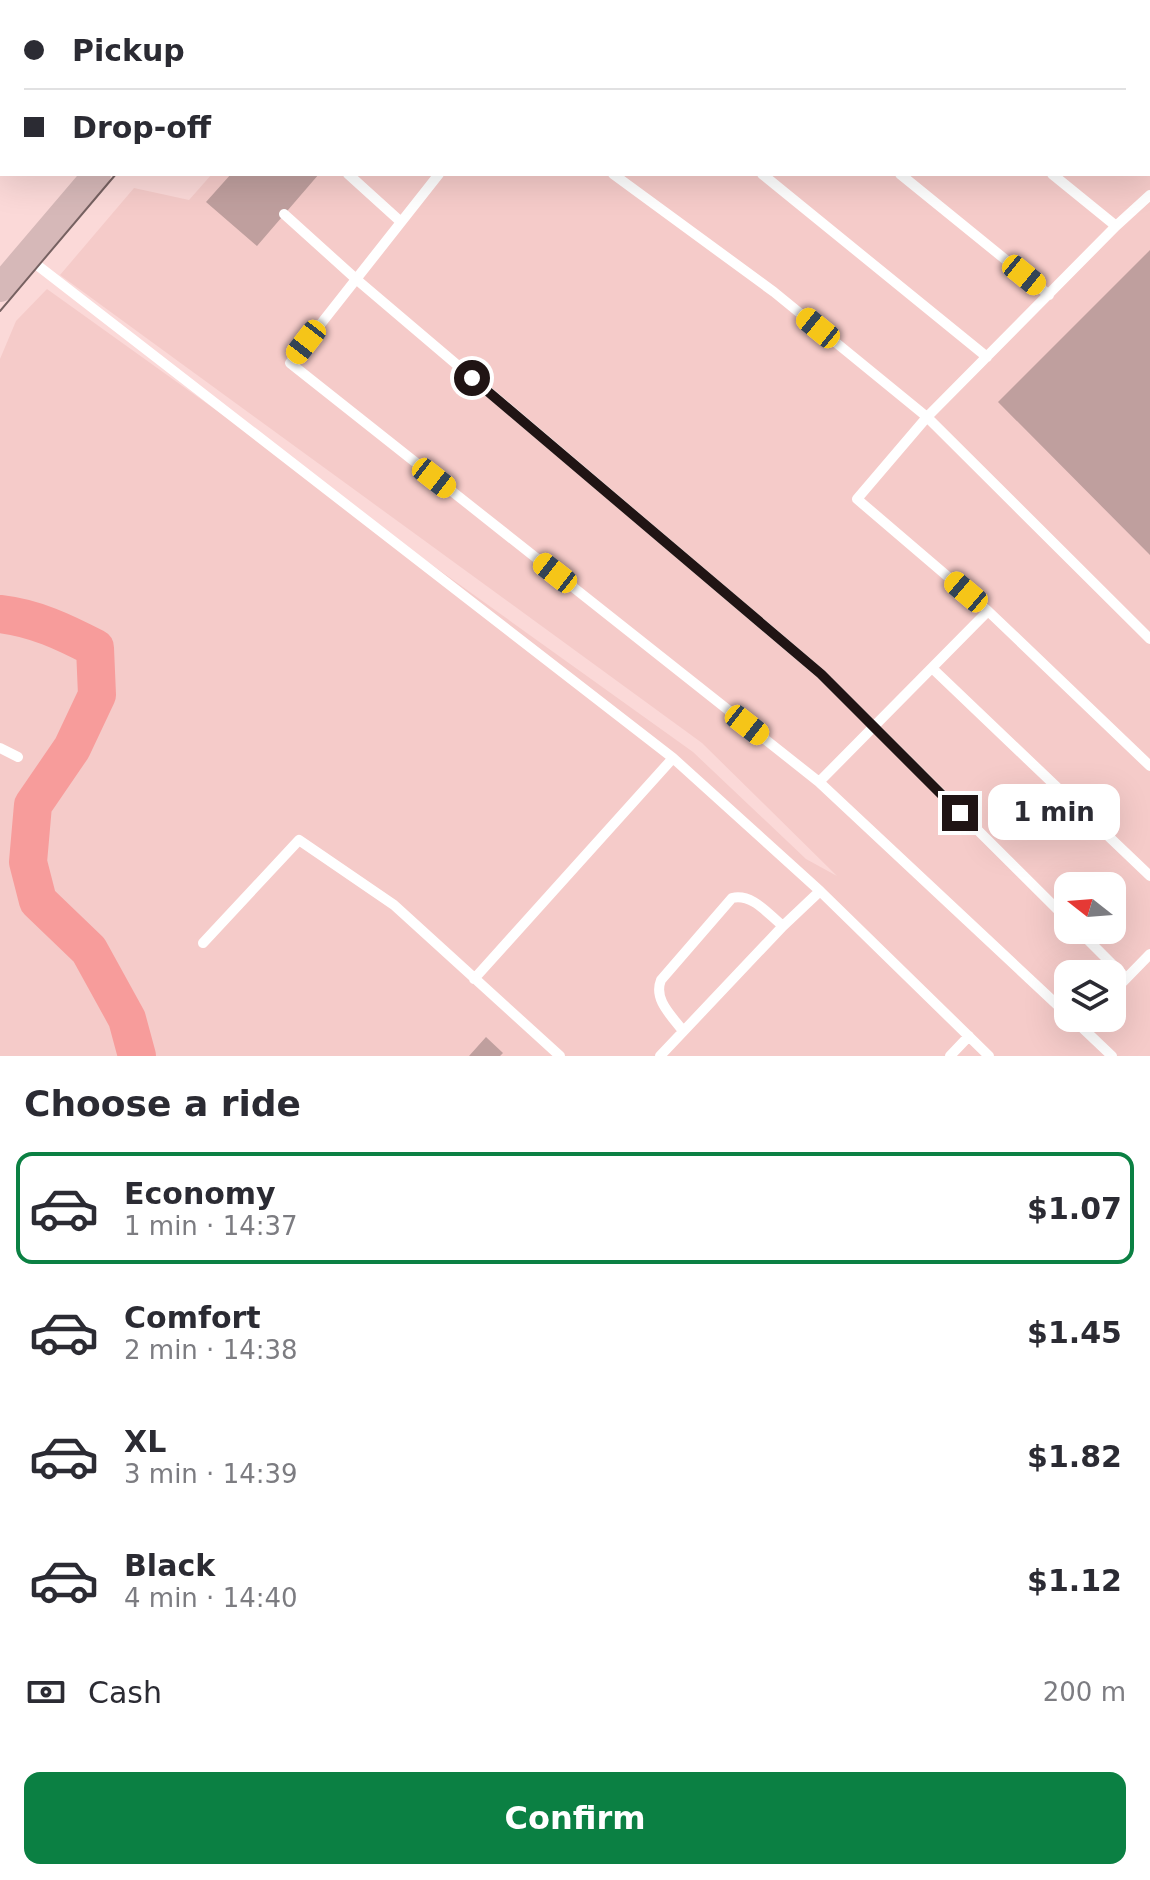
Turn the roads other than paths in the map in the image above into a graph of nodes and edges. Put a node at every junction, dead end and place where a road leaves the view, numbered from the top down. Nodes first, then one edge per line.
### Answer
1 (95, 176) edge
2 (350, 176) edge
3 (437, 176) edge
4 (616, 176) edge
5 (764, 176) edge
6 (902, 176) edge
7 (1054, 176) edge
8 (1150, 195) edge
9 (284, 214) dead end
10 (401, 222) junction
11 (1116, 226) junction
12 (27, 257) junction
13 (356, 279) junction
14 (0, 288) edge
15 (1049, 295) junction
16 (987, 357) junction
17 (927, 417) junction
18 (988, 611) junction
19 (1150, 639) edge
20 (932, 668) junction
21 (874, 727) junction
22 (0, 748) edge
23 (18, 757) dead end
24 (673, 758) junction
25 (1150, 766) edge
26 (819, 782) junction
27 (1150, 876) edge
28 (820, 891) junction
29 (1054, 906) edge
30 (783, 926) junction
31 (203, 943) dead end
32 (1092, 944) edge
33 (1150, 954) edge
34 (1108, 960) edge
35 (1126, 978) edge
36 (474, 979) junction
37 (1054, 998) edge
38 (683, 1031) junction
39 (1089, 1032) edge
40 (969, 1036) junction
41 (560, 1056) edge
42 (660, 1056) edge
43 (950, 1056) edge
44 (989, 1056) edge
45 (1112, 1056) edge

1 - 12 main road
2 - 10 lane
3 - 10 lane
4 - 17 lane
5 - 16 lane
6 - 15 lane
7 - 11 lane
8 - 11 lane
9 - 13 lane
10 - 13 lane
11 - 15 lane
12 - 14 main road
12 - 24 lane
13 - 21 lane
13 - 26 lane
15 - 16 lane
16 - 17 lane
17 - 18 lane
17 - 19 lane
18 - 20 lane
18 - 25 lane
20 - 21 lane
20 - 27 lane
21 - 26 lane
21 - 29 lane
22 - 23 lane
24 - 28 lane
24 - 36 lane
26 - 37 lane
28 - 30 lane
28 - 40 lane
30 - 38 lane
30 - 38 lane
31 - 36 lane
32 - 34 lane
33 - 35 lane
36 - 41 lane
38 - 42 lane
39 - 45 lane
40 - 43 lane
40 - 44 lane

